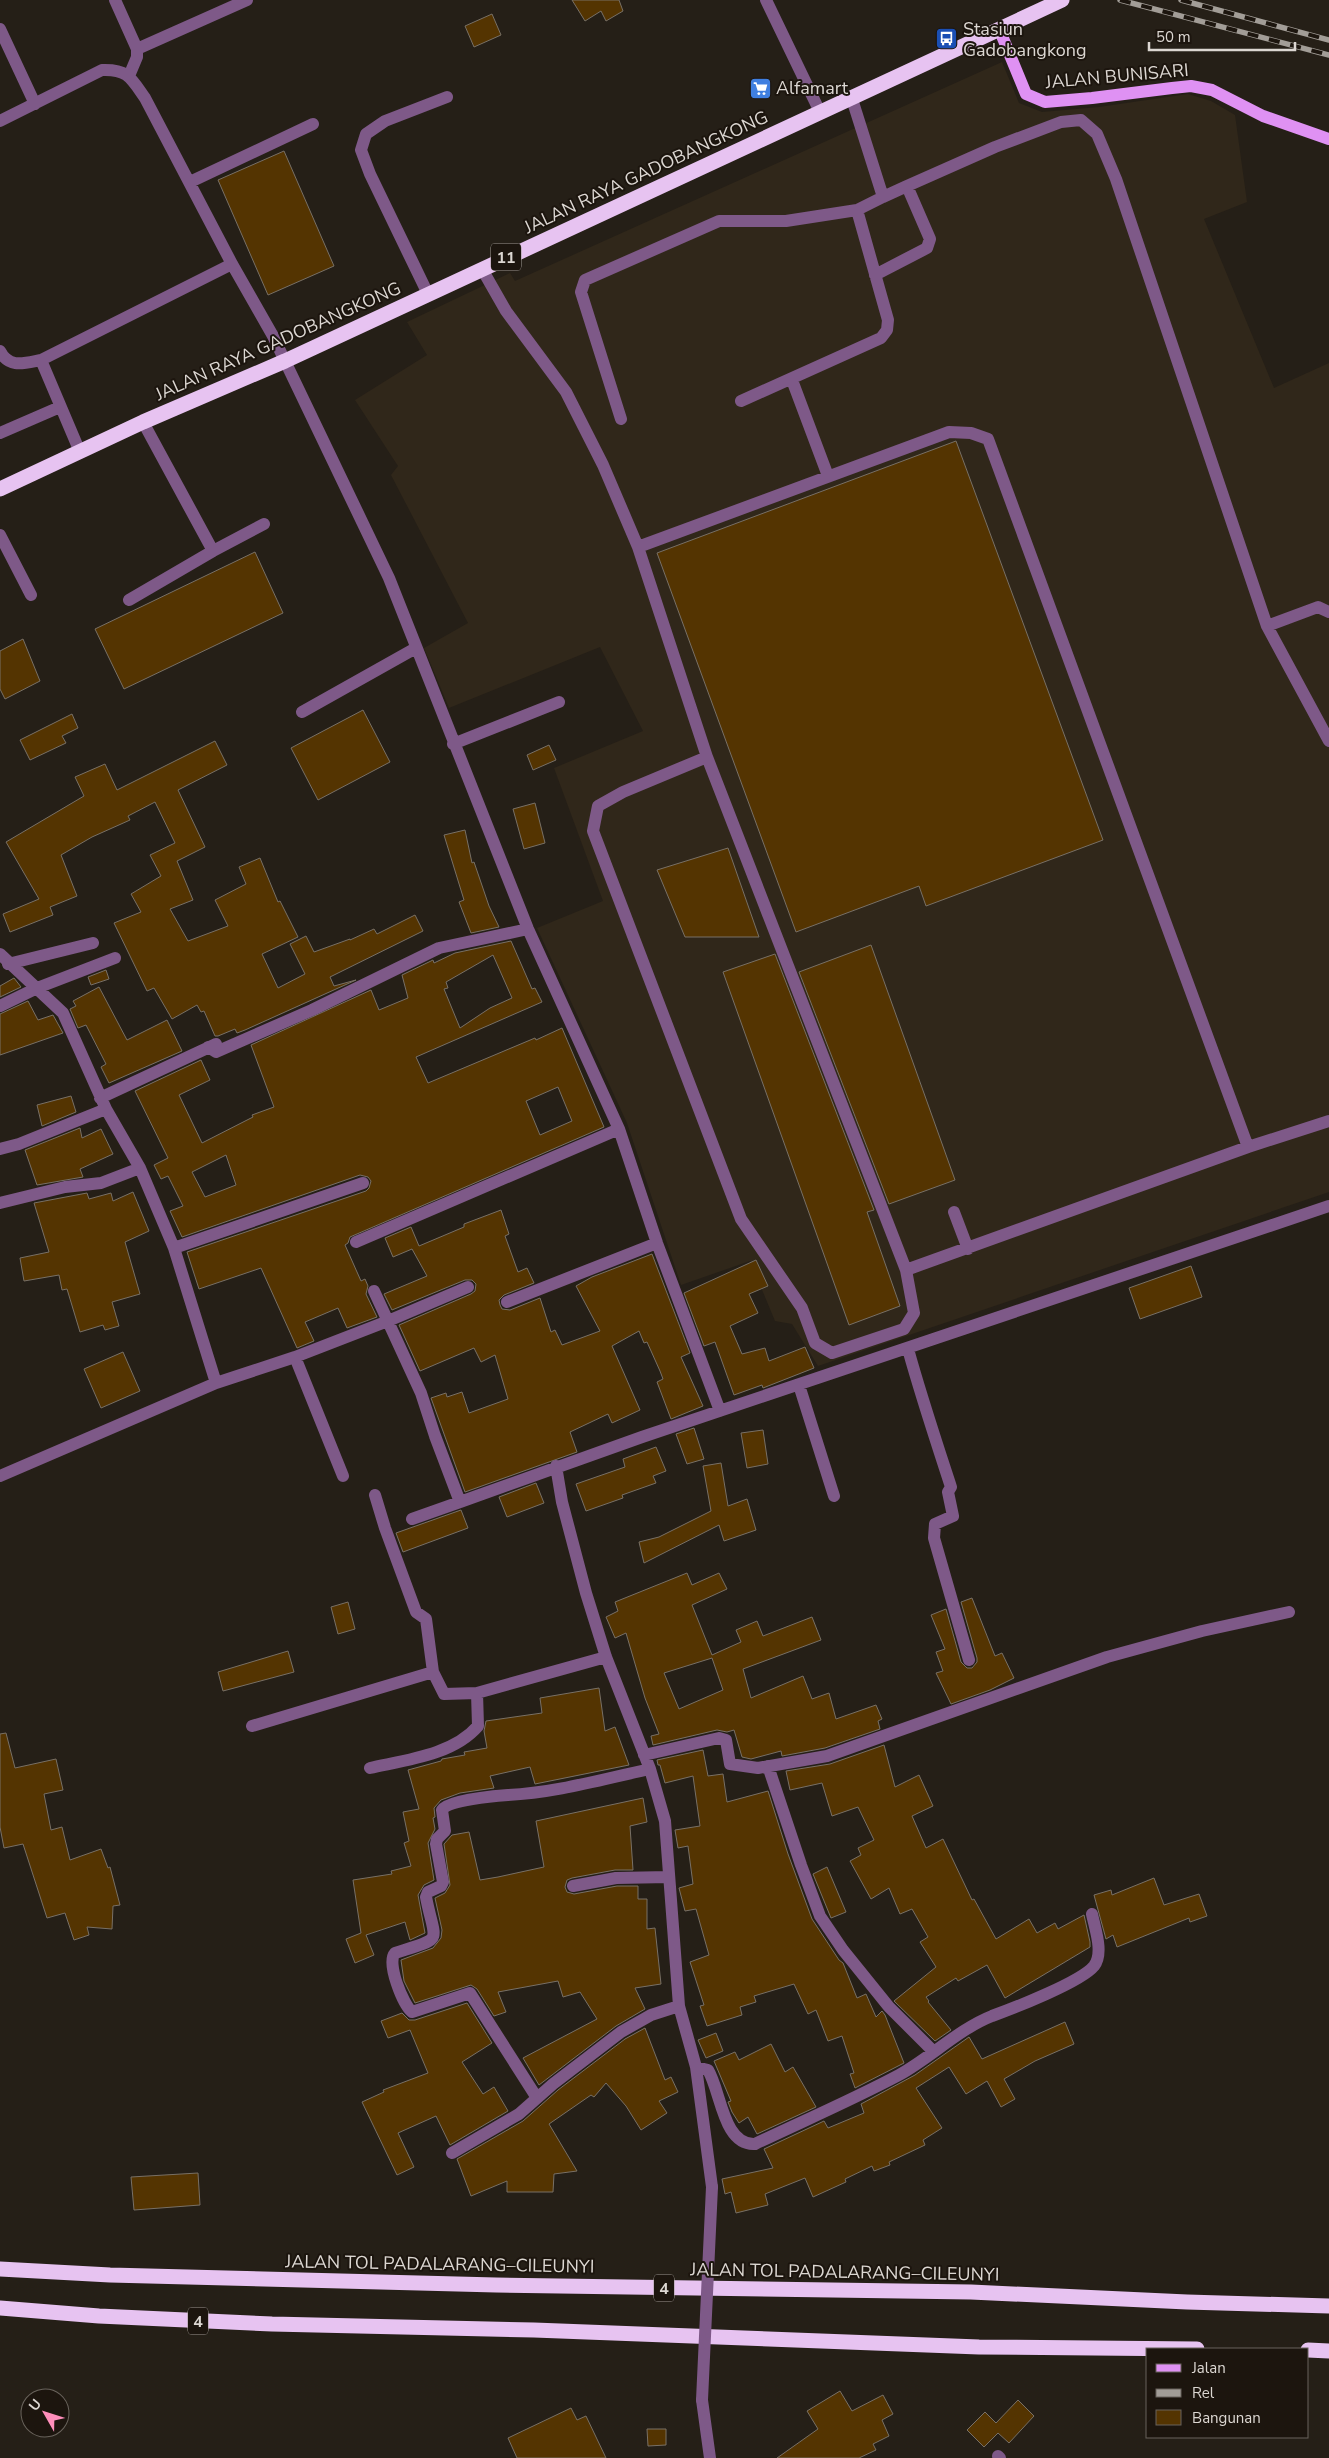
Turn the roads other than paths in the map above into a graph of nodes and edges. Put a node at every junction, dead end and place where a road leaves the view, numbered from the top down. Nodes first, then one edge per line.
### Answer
1 (115, 0) edge
2 (247, 0) edge
3 (766, 0) edge
4 (1062, 0) edge
5 (1006, 28) junction
6 (0, 29) edge
7 (137, 49) junction
8 (129, 76) junction
9 (447, 97) dead end
10 (852, 99) junction
11 (35, 104) junction
12 (820, 112) junction
13 (0, 121) edge
14 (313, 124) dead end
15 (1329, 139) edge
16 (190, 182) junction
17 (906, 186) junction
18 (883, 197) junction
19 (856, 210) junction
20 (232, 264) junction
21 (482, 269) junction
22 (875, 275) junction
23 (428, 294) junction
24 (0, 352) edge
25 (41, 360) junction
26 (285, 361) junction
27 (792, 380) junction
28 (741, 401) dead end
29 (60, 407) junction
30 (621, 419) dead end
31 (143, 422) junction
32 (0, 433) edge
33 (80, 452) junction
34 (828, 476) junction
35 (0, 489) edge
36 (264, 524) dead end
37 (0, 535) edge
38 (638, 547) junction
39 (213, 551) junction
40 (32, 595) dead end
41 (129, 600) dead end
42 (1329, 612) edge
43 (1267, 626) junction
44 (416, 648) junction
45 (559, 702) dead end
46 (302, 712) dead end
47 (1329, 740) edge
48 (453, 744) junction
49 (707, 757) junction
50 (528, 929) junction
51 (93, 943) dead end
52 (115, 958) dead end
53 (4, 959) edge
54 (38, 988) junction
55 (0, 1006) edge
56 (235, 1034) dead end
57 (208, 1047) junction
58 (103, 1104) junction
59 (1329, 1121) edge
60 (619, 1129) junction
61 (1248, 1147) junction
62 (0, 1149) edge
63 (140, 1168) junction
64 (363, 1182) dead end
65 (0, 1203) edge
66 (1329, 1206) edge
67 (954, 1212) dead end
68 (356, 1242) dead end
69 (657, 1243) junction
70 (174, 1248) junction
71 (968, 1249) junction
72 (906, 1270) junction
73 (468, 1288) dead end
74 (374, 1291) dead end
75 (507, 1302) dead end
76 (388, 1321) junction
77 (908, 1349) junction
78 (294, 1357) junction
79 (216, 1383) junction
80 (799, 1385) junction
81 (720, 1411) junction
82 (556, 1466) junction
83 (0, 1476) edge
84 (343, 1476) dead end
85 (375, 1495) dead end
86 (834, 1496) dead end
87 (460, 1502) junction
88 (412, 1520) dead end
89 (1289, 1612) dead end
90 (606, 1658) junction
91 (969, 1660) dead end
92 (433, 1672) junction
93 (477, 1693) junction
94 (252, 1726) dead end
95 (644, 1755) junction
96 (768, 1766) junction
97 (370, 1768) dead end
98 (650, 1769) junction
99 (669, 1877) junction
100 (574, 1886) dead end
101 (1092, 1914) dead end
102 (678, 2006) junction
103 (933, 2051) junction
104 (696, 2067) junction
105 (537, 2098) junction
106 (452, 2153) dead end
107 (0, 2269) edge
108 (1329, 2306) edge
109 (0, 2308) edge
110 (1146, 2349) edge
111 (1309, 2350) edge
112 (1329, 2351) edge
113 (710, 2458) edge

1 - 7 street
2 - 7 street
3 - 12 street
4 - 5 highway, JALAN RAYA GADOBANGKONG / 11
5 - 10 highway, JALAN RAYA GADOBANGKONG / 11
5 - 15 main road, JALAN BUNISARI
6 - 11 street
7 - 8 street
8 - 11 street
8 - 16 street
9 - 23 street
10 - 12 highway, JALAN RAYA GADOBANGKONG / 11
10 - 18 street
11 - 13 street
12 - 21 highway, JALAN RAYA GADOBANGKONG / 11
14 - 16 street
16 - 20 street
17 - 18 street
17 - 22 street
17 - 43 street
18 - 19 street
19 - 22 street
19 - 30 street
20 - 25 street
20 - 26 street
21 - 23 highway, JALAN RAYA GADOBANGKONG / 11
21 - 38 street
22 - 27 street
23 - 26 highway, JALAN RAYA GADOBANGKONG / 11
24 - 25 street
25 - 29 street
26 - 31 highway, JALAN RAYA GADOBANGKONG / 11
26 - 44 street
27 - 28 street
27 - 34 street
29 - 32 street
29 - 33 street
31 - 33 highway, JALAN RAYA GADOBANGKONG / 11
31 - 39 street
33 - 35 highway, JALAN RAYA GADOBANGKONG / 11
34 - 38 street
34 - 61 street
36 - 39 street
37 - 40 street
38 - 49 street
39 - 41 street
42 - 43 street
43 - 47 street
44 - 46 street
44 - 48 street
45 - 48 street
48 - 50 street
49 - 72 street
49 - 72 street
50 - 57 street
50 - 60 street
51 - 53 street
52 - 54 street
53 - 54 street
54 - 55 street
54 - 58 street
56 - 57 street
57 - 58 street
58 - 62 street
58 - 63 street
59 - 61 street
60 - 68 street
60 - 69 street
61 - 71 street
63 - 65 street
63 - 70 street
64 - 70 street
66 - 77 street
67 - 71 street
69 - 75 street
69 - 81 street
70 - 79 street
71 - 72 street
73 - 76 street
74 - 76 street
76 - 78 street
76 - 87 street
77 - 80 street
77 - 91 street
78 - 79 street
78 - 84 street
79 - 83 street
80 - 81 street
80 - 86 street
81 - 82 street
82 - 87 street
82 - 90 street
85 - 92 street
87 - 88 street
89 - 96 street
90 - 93 street
90 - 95 street
92 - 93 street
92 - 94 street
93 - 97 street
95 - 96 street
95 - 98 street
96 - 103 street
98 - 99 street
98 - 105 street
99 - 100 street
99 - 102 street
101 - 103 street
102 - 104 street
102 - 105 street
103 - 104 street
104 - 113 street, bridge
105 - 106 street
107 - 108 highway, JALAN TOL PADALARANG–CILEUNYI / 4
109 - 110 highway, 4
111 - 112 highway

